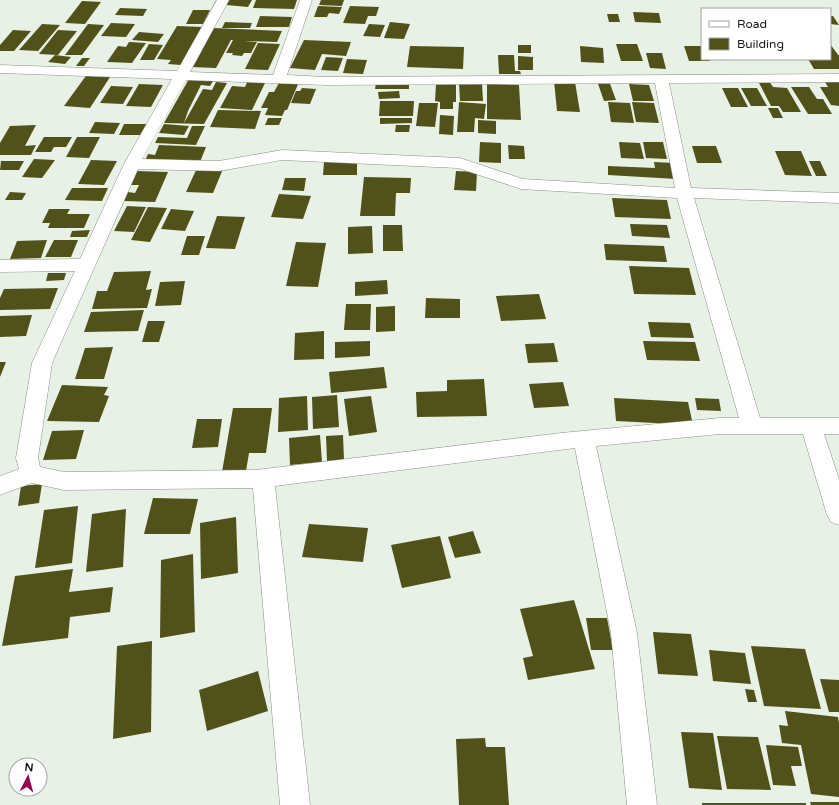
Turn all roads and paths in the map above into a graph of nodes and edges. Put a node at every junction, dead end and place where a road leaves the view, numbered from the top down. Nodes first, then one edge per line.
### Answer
1 (223, 0) edge
2 (306, 0) edge
3 (0, 69) edge
4 (181, 75) junction
5 (839, 78) edge
6 (279, 79) junction
7 (661, 79) junction
8 (132, 164) junction
9 (684, 193) junction
10 (839, 198) edge
11 (0, 266) edge
12 (86, 266) junction
13 (752, 426) junction
14 (811, 426) junction
15 (839, 426) edge
16 (584, 439) junction
17 (31, 474) junction
18 (263, 478) junction
19 (0, 486) edge
20 (839, 515) edge
21 (295, 805) edge
22 (642, 805) edge

1 - 4 street
2 - 6 street
3 - 4 street
4 - 6 street
4 - 8 street
5 - 7 street
6 - 7 street
7 - 9 street
8 - 9 street
8 - 12 street
9 - 10 street
9 - 13 street
11 - 12 street
12 - 17 street
13 - 14 street
13 - 16 street
14 - 15 street
14 - 20 street
16 - 18 street
16 - 22 street
17 - 18 street
17 - 19 street
18 - 21 street

